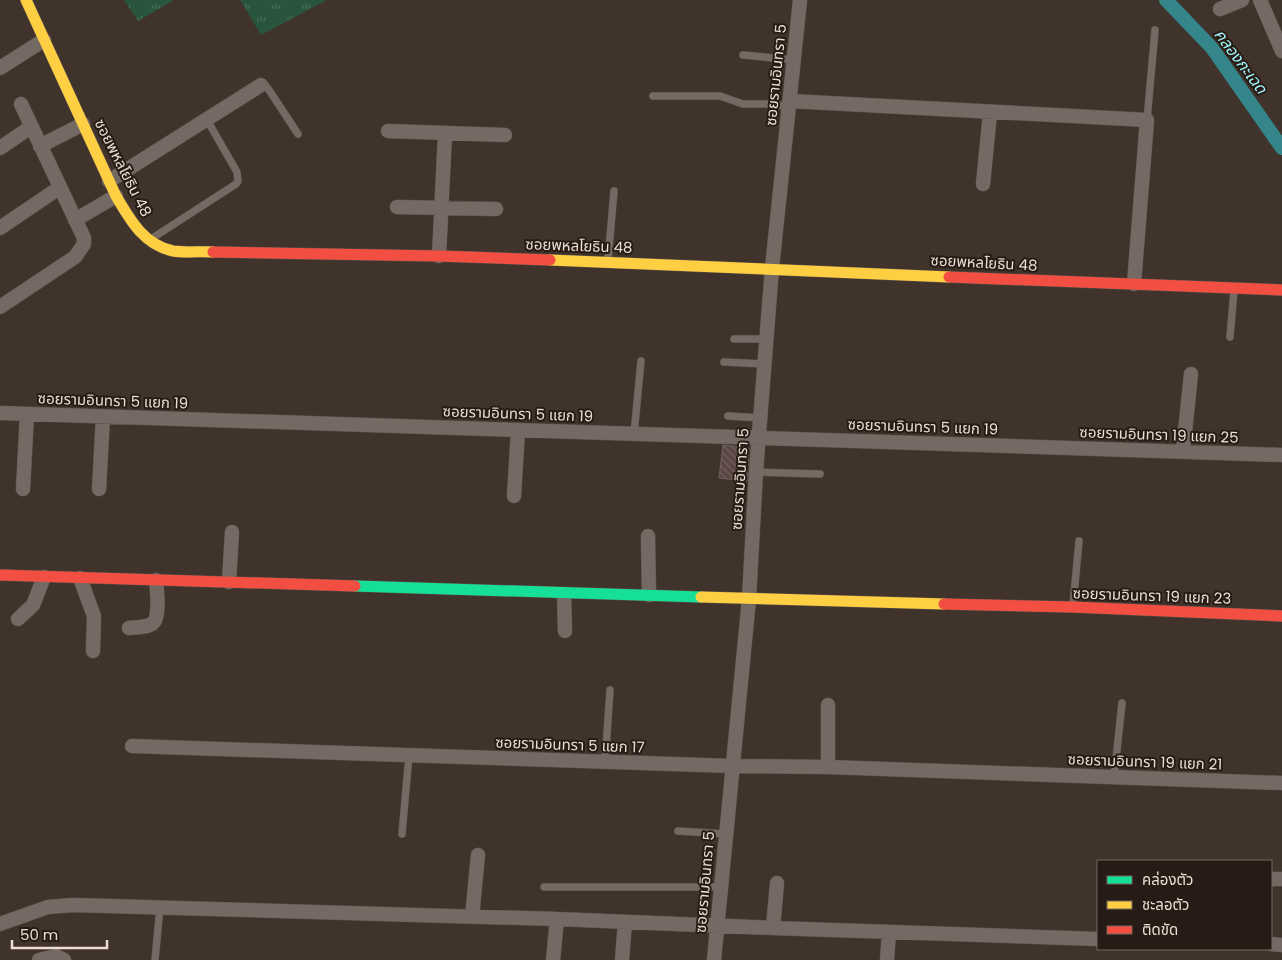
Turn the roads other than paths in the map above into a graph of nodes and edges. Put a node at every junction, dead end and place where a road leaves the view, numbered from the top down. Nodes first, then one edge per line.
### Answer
1 (26, 0) edge
2 (800, 0) edge
3 (1242, 0) edge
4 (1260, 0) edge
5 (1220, 9) dead end
6 (1155, 30) dead end
7 (44, 40) junction
8 (1282, 51) edge
9 (743, 56) dead end
10 (794, 60) junction
11 (0, 68) edge
12 (260, 85) joint
13 (653, 96) dead end
14 (21, 104) dead end
15 (790, 104) junction
16 (990, 113) junction
17 (207, 120) junction
18 (1147, 120) junction
19 (83, 124) junction
20 (31, 127) junction
21 (388, 131) dead end
22 (298, 134) dead end
23 (445, 134) junction
24 (504, 135) dead end
25 (40, 146) junction
26 (0, 148) edge
27 (109, 181) junction
28 (983, 184) dead end
29 (59, 188) junction
30 (614, 191) dead end
31 (116, 196) junction
32 (397, 207) dead end
33 (442, 207) junction
34 (496, 209) dead end
35 (75, 220) junction
36 (0, 228) edge
37 (148, 241) junction
38 (439, 256) junction
39 (608, 262) junction
40 (772, 268) junction
41 (1134, 284) junction
42 (1234, 288) junction
43 (1282, 290) edge
44 (0, 307) edge
45 (1230, 337) dead end
46 (734, 339) dead end
47 (766, 339) junction
48 (641, 361) dead end
49 (724, 362) dead end
50 (764, 364) junction
51 (1191, 374) dead end
52 (0, 413) edge
53 (27, 414) junction
54 (728, 416) dead end
55 (103, 417) junction
56 (761, 418) junction
57 (518, 430) junction
58 (634, 434) junction
59 (759, 438) junction
60 (1035, 447) joint
61 (1182, 451) junction
62 (1282, 455) edge
63 (756, 472) junction
64 (820, 474) dead end
65 (23, 489) dead end
66 (99, 489) dead end
67 (514, 496) dead end
68 (232, 532) dead end
69 (648, 536) dead end
70 (1079, 541) dead end
71 (0, 575) edge
72 (44, 577) junction
73 (80, 578) junction
74 (156, 580) junction
75 (229, 582) junction
76 (564, 594) junction
77 (649, 595) junction
78 (749, 599) junction
79 (1072, 607) junction
80 (1282, 616) edge
81 (18, 618) dead end
82 (129, 628) dead end
83 (565, 631) dead end
84 (92, 651) dead end
85 (610, 690) dead end
86 (1122, 703) dead end
87 (828, 705) dead end
88 (132, 746) dead end
89 (410, 755) junction
90 (605, 762) junction
91 (732, 766) junction
92 (828, 766) junction
93 (1007, 773) joint
94 (1114, 778) junction
95 (1282, 783) edge
96 (678, 830) dead end
97 (402, 834) dead end
98 (725, 834) junction
99 (478, 855) dead end
100 (777, 883) dead end
101 (544, 887) dead end
102 (720, 887) junction
103 (160, 907) junction
104 (472, 916) junction
105 (558, 919) junction
106 (625, 922) junction
107 (0, 924) edge
108 (718, 926) junction
109 (773, 928) junction
110 (889, 932) junction
111 (1097, 939) edge
112 (39, 960) edge
113 (64, 960) edge
114 (156, 960) edge
115 (553, 960) edge
116 (622, 960) edge
117 (714, 960) edge
118 (886, 960) edge

1 - 7 street, ซอยพหลโยธิน 48
2 - 10 street, ซอยรามอินทรา 5
3 - 5 street
4 - 8 street
6 - 18 lane
7 - 11 street
7 - 19 street, ซอยพหลโยธิน 48
9 - 10 lane
10 - 15 street, ซอยรามอินทรา 5
12 - 17 street
12 - 22 lane
13 - 15 lane
14 - 20 street
15 - 16 street
15 - 40 street, ซอยรามอินทรา 5
16 - 18 street
16 - 28 street
17 - 27 street
17 - 37 lane
18 - 41 street
19 - 25 street
19 - 27 street, ซอยพหลโยธิน 48
20 - 25 street
20 - 26 street
21 - 23 street
23 - 24 street
23 - 33 street
25 - 29 street
27 - 31 street, ซอยพหลโยธิน 48
29 - 35 street
29 - 36 street
30 - 39 lane
31 - 35 street
31 - 37 street, ซอยพหลโยธิน 48
32 - 33 street
33 - 34 street
33 - 38 street
35 - 44 street
37 - 38 street, ซอยพหลโยธิน 48
38 - 39 street, ซอยพหลโยธิน 48
39 - 40 street, ซอยพหลโยธิน 48
40 - 41 street, ซอยพหลโยธิน 48
40 - 47 street, ซอยรามอินทรา 5
41 - 42 street, ซอยพหลโยธิน 48
42 - 43 street, ซอยพหลโยธิน 48
42 - 45 lane
46 - 47 lane
47 - 50 street, ซอยรามอินทรา 5
48 - 58 lane
49 - 50 lane
50 - 56 street, ซอยรามอินทรา 5
51 - 61 street
52 - 53 street, ซอยรามอินทรา 5 แยก 19
53 - 55 street, ซอยรามอินทรา 5 แยก 19
53 - 65 street
54 - 56 lane
55 - 57 street, ซอยรามอินทรา 5 แยก 19
55 - 66 street
56 - 59 street, ซอยรามอินทรา 5
57 - 58 street, ซอยรามอินทรา 5 แยก 19
57 - 67 street
58 - 59 street, ซอยรามอินทรา 5 แยก 19
59 - 60 street, ซอยรามอินทรา 5 แยก 19
59 - 63 street, ซอยรามอินทรา 5
60 - 61 street, ซอยรามอินทรา 19 แยก 25
61 - 62 street, ซอยรามอินทรา 19 แยก 25
63 - 64 lane
63 - 78 street, ซอยรามอินทรา 5
68 - 75 street
69 - 77 street
70 - 79 lane
71 - 72 street
72 - 73 street
72 - 81 street
73 - 74 street
73 - 84 street
74 - 75 street
74 - 82 street
75 - 76 street
76 - 77 street
76 - 83 street
77 - 78 street
78 - 79 street, ซอยรามอินทรา 19 แยก 23
78 - 91 street, ซอยรามอินทรา 5
79 - 80 street, ซอยรามอินทรา 19 แยก 23
85 - 90 lane
86 - 94 lane
87 - 92 street
88 - 89 street, ซอยรามอินทรา 5 แยก 17
89 - 90 street, ซอยรามอินทรา 5 แยก 17
89 - 97 lane
90 - 91 street, ซอยรามอินทรา 5 แยก 17
91 - 92 street, ซอยรามอินทรา 5 แยก 17
91 - 98 street, ซอยรามอินทรา 5
92 - 93 street, ซอยรามอินทรา 5 แยก 17
93 - 94 street, ซอยรามอินทรา 19 แยก 21
94 - 95 street, ซอยรามอินทรา 19 แยก 21
96 - 98 lane
98 - 102 street, ซอยรามอินทรา 5
99 - 104 street
100 - 109 street
101 - 102 lane
102 - 108 street, ซอยรามอินทรา 5
103 - 104 street
103 - 107 street
103 - 114 lane
104 - 105 street
105 - 106 street
105 - 115 street
106 - 108 street
106 - 116 street
108 - 109 street
108 - 117 street, ซอยรามอินทรา 5
109 - 110 street
110 - 111 street
110 - 118 street
112 - 113 street

